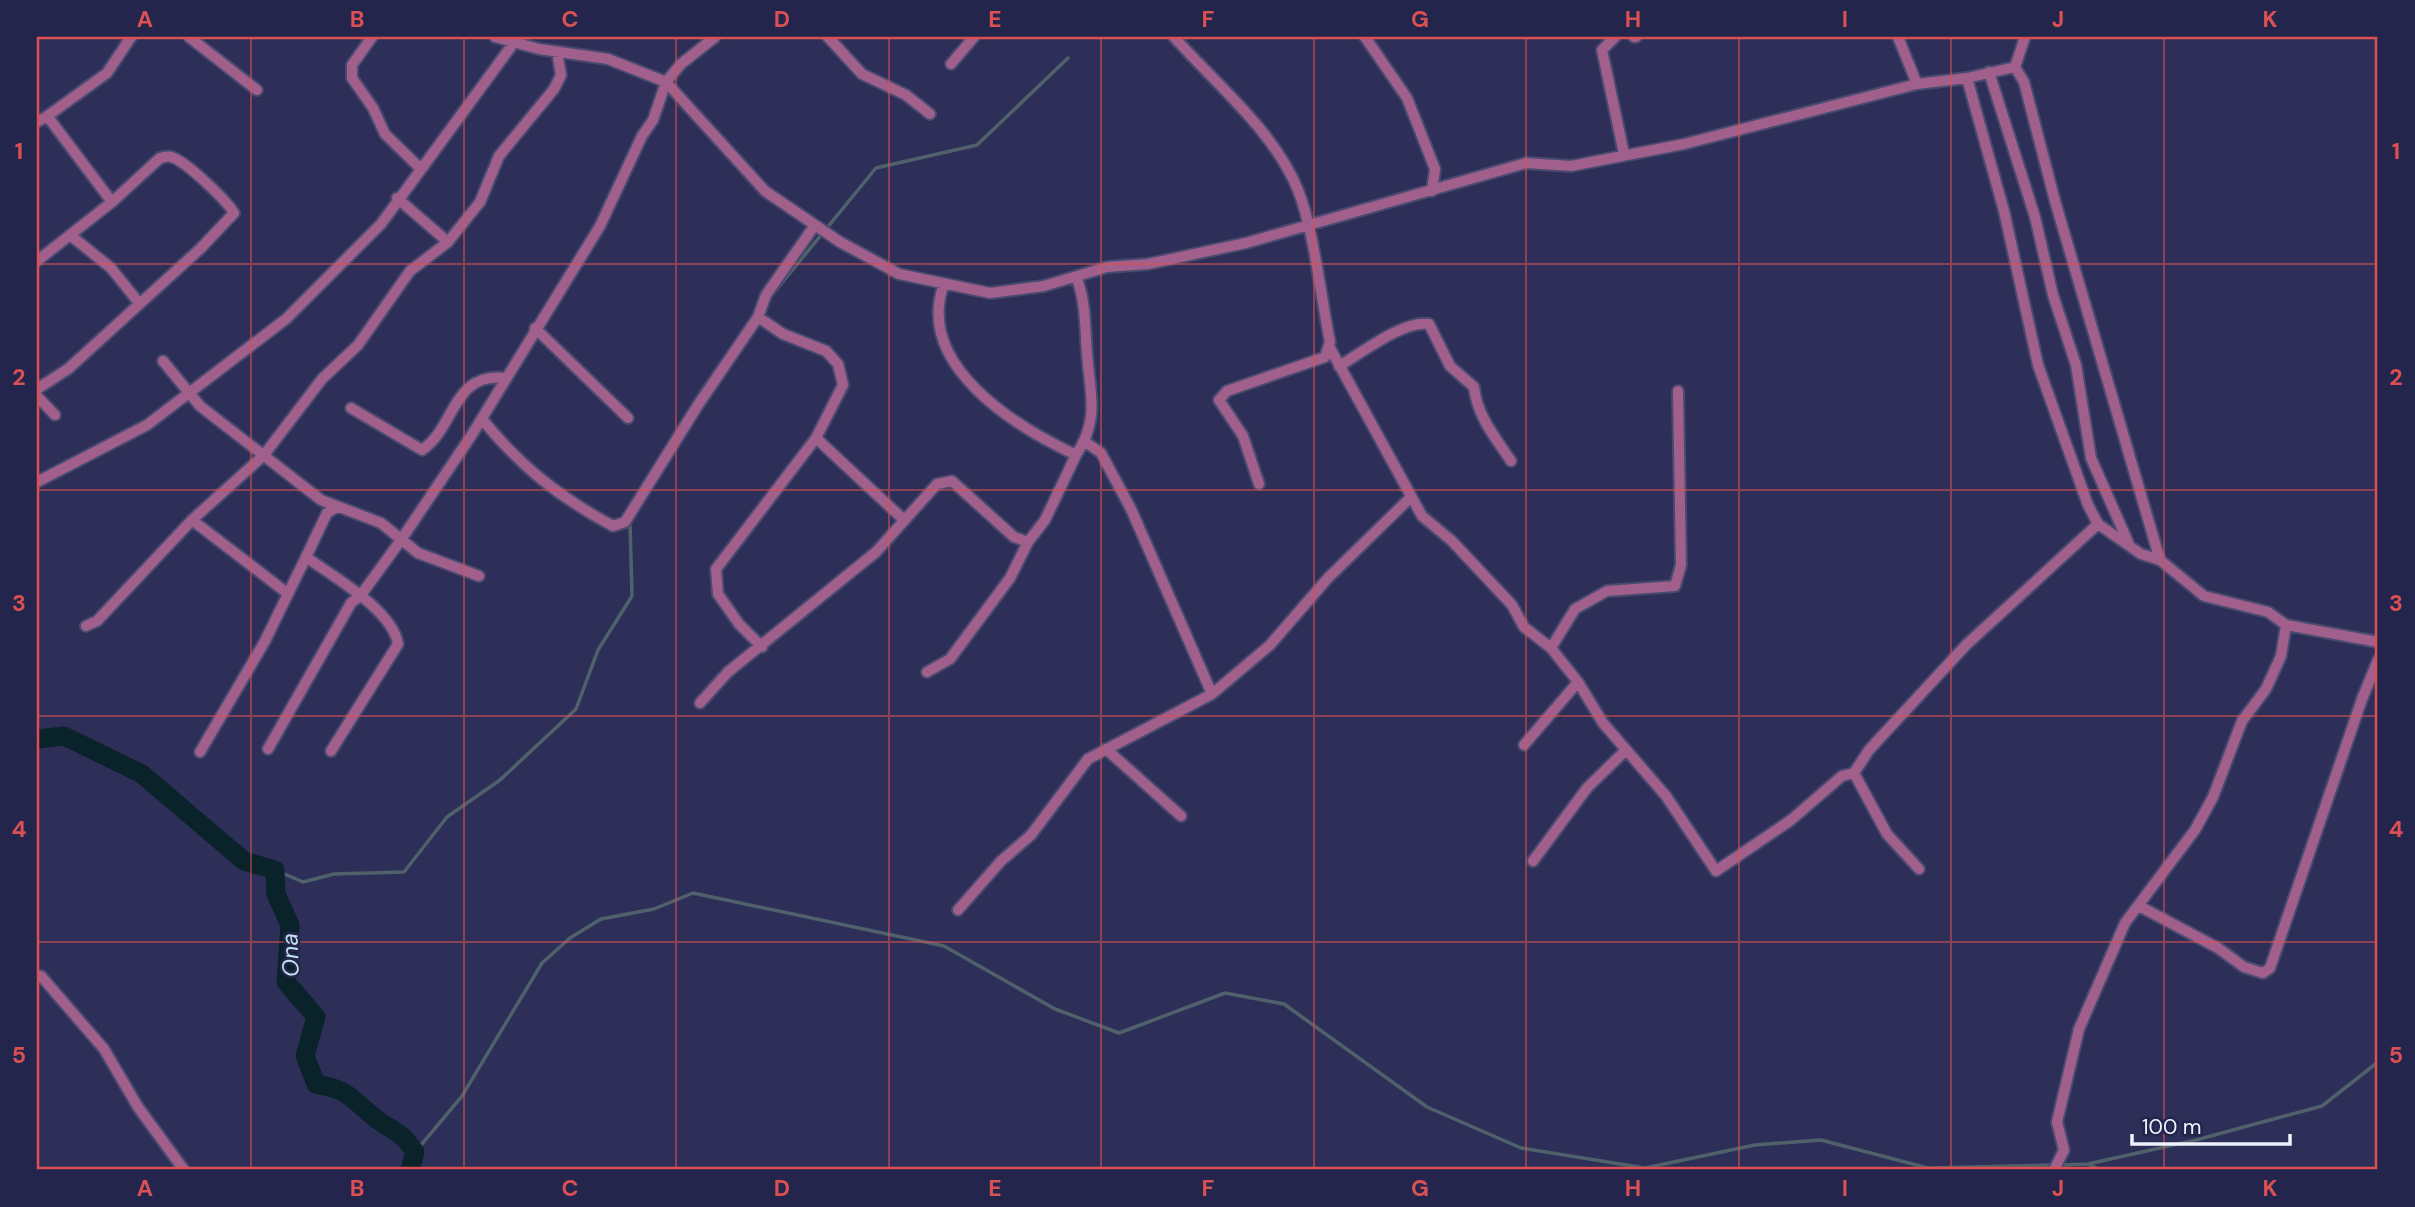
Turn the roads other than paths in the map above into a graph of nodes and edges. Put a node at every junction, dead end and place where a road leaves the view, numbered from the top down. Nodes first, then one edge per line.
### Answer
1 (131, 37) edge
2 (189, 37) edge
3 (372, 37) edge
4 (495, 37) edge
5 (715, 37) edge
6 (828, 37) edge
7 (974, 37) edge
8 (1174, 37) edge
9 (1365, 37) edge
10 (1615, 37) edge
11 (1898, 37) edge
12 (2025, 37) edge
13 (516, 39) edge
14 (557, 52) junction
15 (951, 64) dead end
16 (2015, 67) junction
17 (1989, 72) junction
18 (1967, 78) junction
19 (666, 82) junction
20 (1917, 84) junction
21 (257, 90) dead end
22 (930, 114) dead end
23 (41, 119) edge
24 (1624, 154) junction
25 (421, 169) junction
26 (1432, 191) junction
27 (397, 198) junction
28 (112, 202) junction
29 (815, 225) junction
30 (1307, 227) junction
31 (70, 235) junction
32 (448, 242) junction
33 (37, 261) edge
34 (1077, 278) junction
35 (944, 284) junction
36 (139, 303) junction
37 (758, 317) junction
38 (535, 328) junction
39 (1329, 348) junction
40 (163, 361) dead end
41 (1339, 366) junction
42 (505, 379) junction
43 (37, 389) edge
44 (1678, 391) dead end
45 (188, 393) junction
46 (37, 396) edge
47 (351, 408) dead end
48 (55, 415) dead end
49 (628, 418) dead end
50 (482, 419) junction
51 (816, 438) junction
52 (1084, 441) junction
53 (264, 455) junction
54 (1076, 455) junction
55 (1511, 461) dead end
56 (37, 482) edge
57 (1259, 484) dead end
58 (1410, 498) junction
59 (337, 508) junction
60 (192, 520) junction
61 (904, 520) junction
62 (2098, 524) junction
63 (401, 540) junction
64 (1028, 542) junction
65 (2128, 542) junction
66 (306, 557) junction
67 (2160, 560) junction
68 (479, 576) dead end
69 (287, 593) junction
70 (361, 595) junction
71 (2286, 625) junction
72 (86, 626) dead end
73 (2378, 642) edge
74 (762, 647) junction
75 (1551, 648) junction
76 (2378, 660) edge
77 (927, 672) dead end
78 (1578, 682) junction
79 (1212, 694) junction
80 (700, 703) dead end
81 (1524, 745) dead end
82 (268, 749) dead end
83 (1106, 749) junction
84 (1626, 750) junction
85 (331, 751) dead end
86 (200, 752) dead end
87 (1854, 774) junction
88 (1181, 816) dead end
89 (1533, 861) dead end
90 (1919, 869) dead end
91 (2139, 906) junction
92 (958, 910) dead end
93 (37, 978) edge
94 (184, 1170) edge
95 (2054, 1170) edge

1 - 23 street
2 - 21 street
3 - 25 street
4 - 13 street
5 - 19 street
6 - 22 street
7 - 15 street
8 - 30 street
9 - 26 street
10 - 24 street
11 - 20 street
12 - 16 street
13 - 14 street
13 - 25 street
14 - 19 street
14 - 32 street
16 - 17 street
16 - 67 street
17 - 18 street
17 - 65 street
18 - 20 street
18 - 62 street
19 - 29 street
19 - 38 street
20 - 24 street
23 - 28 street
24 - 26 street
25 - 27 street
26 - 30 street
27 - 32 street
27 - 45 street
28 - 31 street
28 - 36 street
29 - 35 street
29 - 37 street
30 - 34 street
30 - 39 street
31 - 33 street
31 - 36 street
32 - 53 street
34 - 35 street
34 - 52 street
35 - 54 street
36 - 43 street
37 - 50 street
37 - 51 street
38 - 42 street
38 - 49 street
39 - 41 street
39 - 57 street
40 - 45 street
41 - 55 street
41 - 58 street
42 - 47 street
42 - 50 street
44 - 75 street
45 - 53 street
45 - 56 street
46 - 48 street
50 - 63 street
51 - 61 street
51 - 74 street
52 - 54 street
52 - 79 street
53 - 59 street
53 - 60 street
54 - 64 street
58 - 75 street
58 - 79 street
59 - 63 street
59 - 66 street
60 - 69 street
60 - 72 street
61 - 64 street
61 - 74 street
62 - 65 street
62 - 87 street
63 - 68 street
63 - 70 street
64 - 77 street
65 - 67 street
66 - 69 street
66 - 70 street
67 - 71 street
69 - 86 street
70 - 82 street
70 - 85 street
71 - 73 street
71 - 91 street
74 - 80 street
75 - 78 street
76 - 91 street
78 - 81 street
78 - 84 street
79 - 83 street
83 - 88 street
83 - 92 street
84 - 87 street
84 - 89 street
87 - 90 street
91 - 95 street
93 - 94 street

